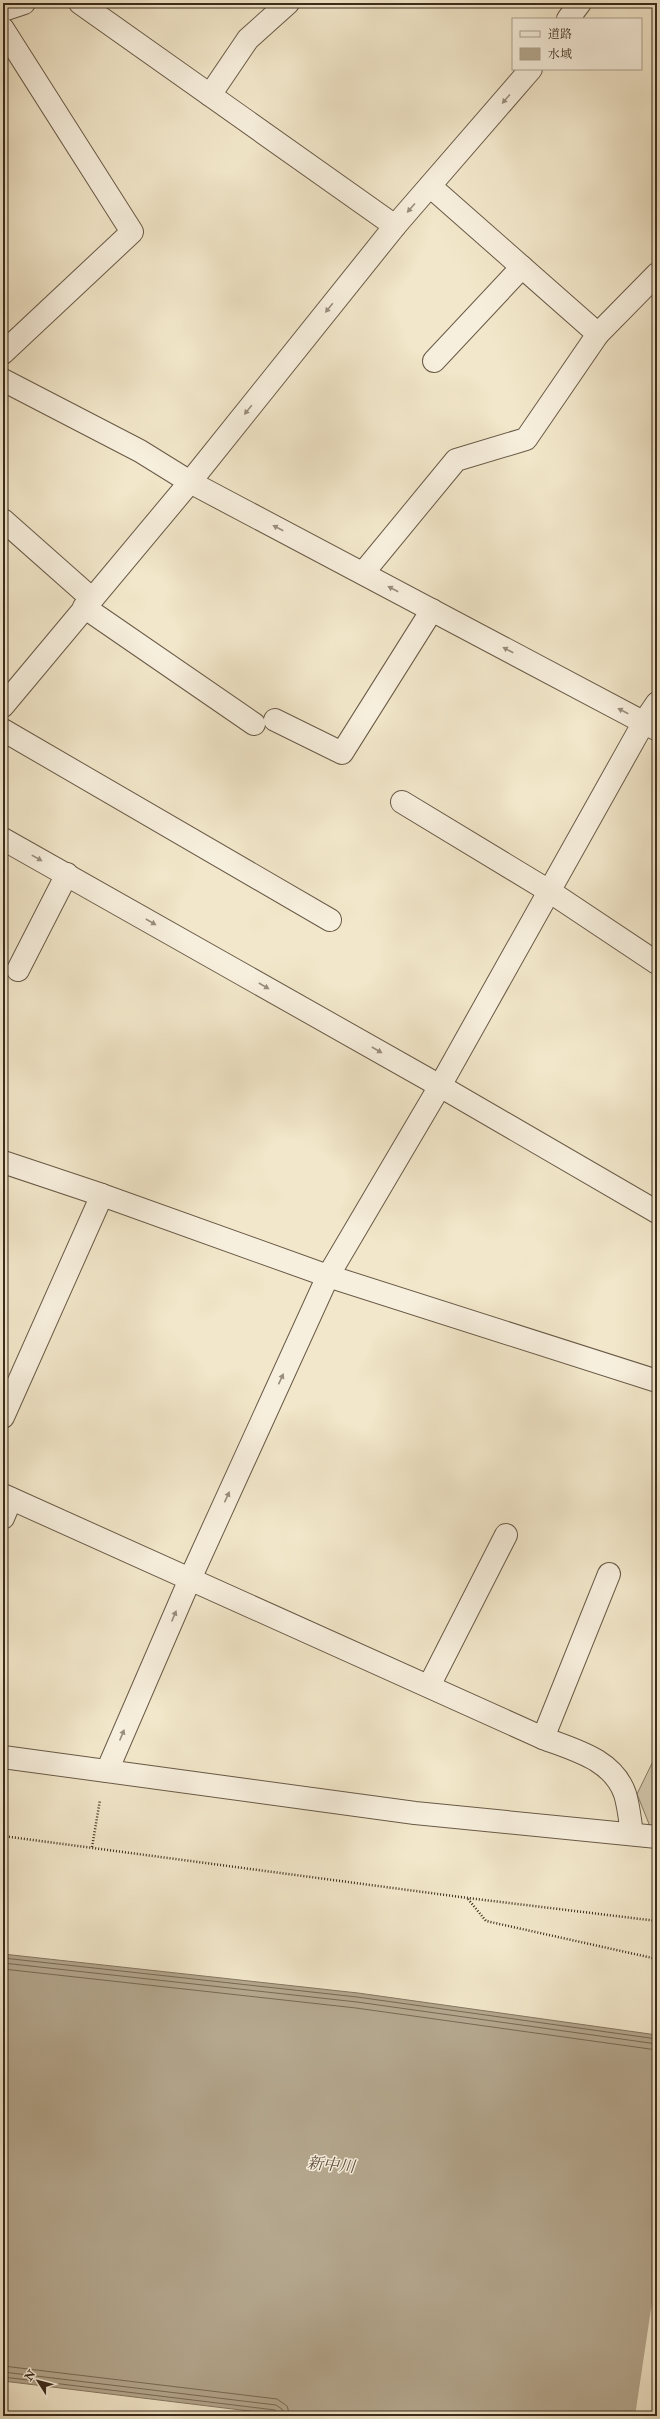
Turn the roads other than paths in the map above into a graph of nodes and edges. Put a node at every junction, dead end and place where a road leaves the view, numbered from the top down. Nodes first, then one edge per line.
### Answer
1 (24, 3) edge
2 (80, 3) edge
3 (288, 3) edge
4 (580, 3) edge
5 (3, 10) edge
6 (569, 18) edge
7 (3, 29) edge
8 (530, 70) edge
9 (210, 95) junction
10 (430, 186) junction
11 (395, 226) junction
12 (522, 267) junction
13 (657, 274) edge
14 (598, 334) junction
15 (3, 353) edge
16 (434, 361) dead end
17 (3, 380) edge
18 (190, 482) junction
19 (3, 520) edge
20 (363, 573) junction
21 (88, 602) junction
22 (432, 610) junction
23 (657, 703) edge
24 (4, 704) edge
25 (650, 726) edge
26 (3, 730) edge
27 (402, 802) dead end
28 (3, 840) edge
29 (67, 874) junction
30 (549, 891) junction
31 (330, 920) dead end
32 (657, 963) edge
33 (18, 970) dead end
34 (440, 1086) junction
35 (3, 1162) edge
36 (102, 1195) junction
37 (657, 1212) edge
38 (328, 1276) junction
39 (657, 1381) edge
40 (3, 1417) edge
41 (6, 1504) edge
42 (506, 1535) dead end
43 (609, 1574) dead end
44 (190, 1579) junction
45 (429, 1686) junction
46 (543, 1738) junction
47 (3, 1757) edge
48 (107, 1771) junction
49 (632, 1834) junction
50 (657, 1838) edge

1 - 5 street
2 - 9 street
3 - 9 street
4 - 6 street
7 - 15 street
8 -> 10 street
9 - 11 street
10 -> 11 street
10 - 12 street
11 -> 18 street
12 - 14 street
12 - 16 street
13 - 14 street
14 - 20 street
17 - 18 street
20 -> 18 street
18 - 21 street
19 - 21 street
22 -> 20 street
21 - 22 street
21 - 24 street
25 -> 22 street
23 - 25 street
25 - 30 street
26 - 31 street
27 - 30 street
28 -> 29 street
29 - 33 street
29 -> 34 street
30 - 32 street
30 - 34 street
34 - 37 street
34 - 38 street
35 - 36 street
36 - 38 street
36 - 40 street
38 - 39 street
44 -> 38 street
41 - 44 street
42 - 45 street
43 - 46 street
44 - 45 street
48 -> 44 street
45 - 46 street
46 - 49 street
47 - 48 street
48 - 49 street
49 - 50 street

